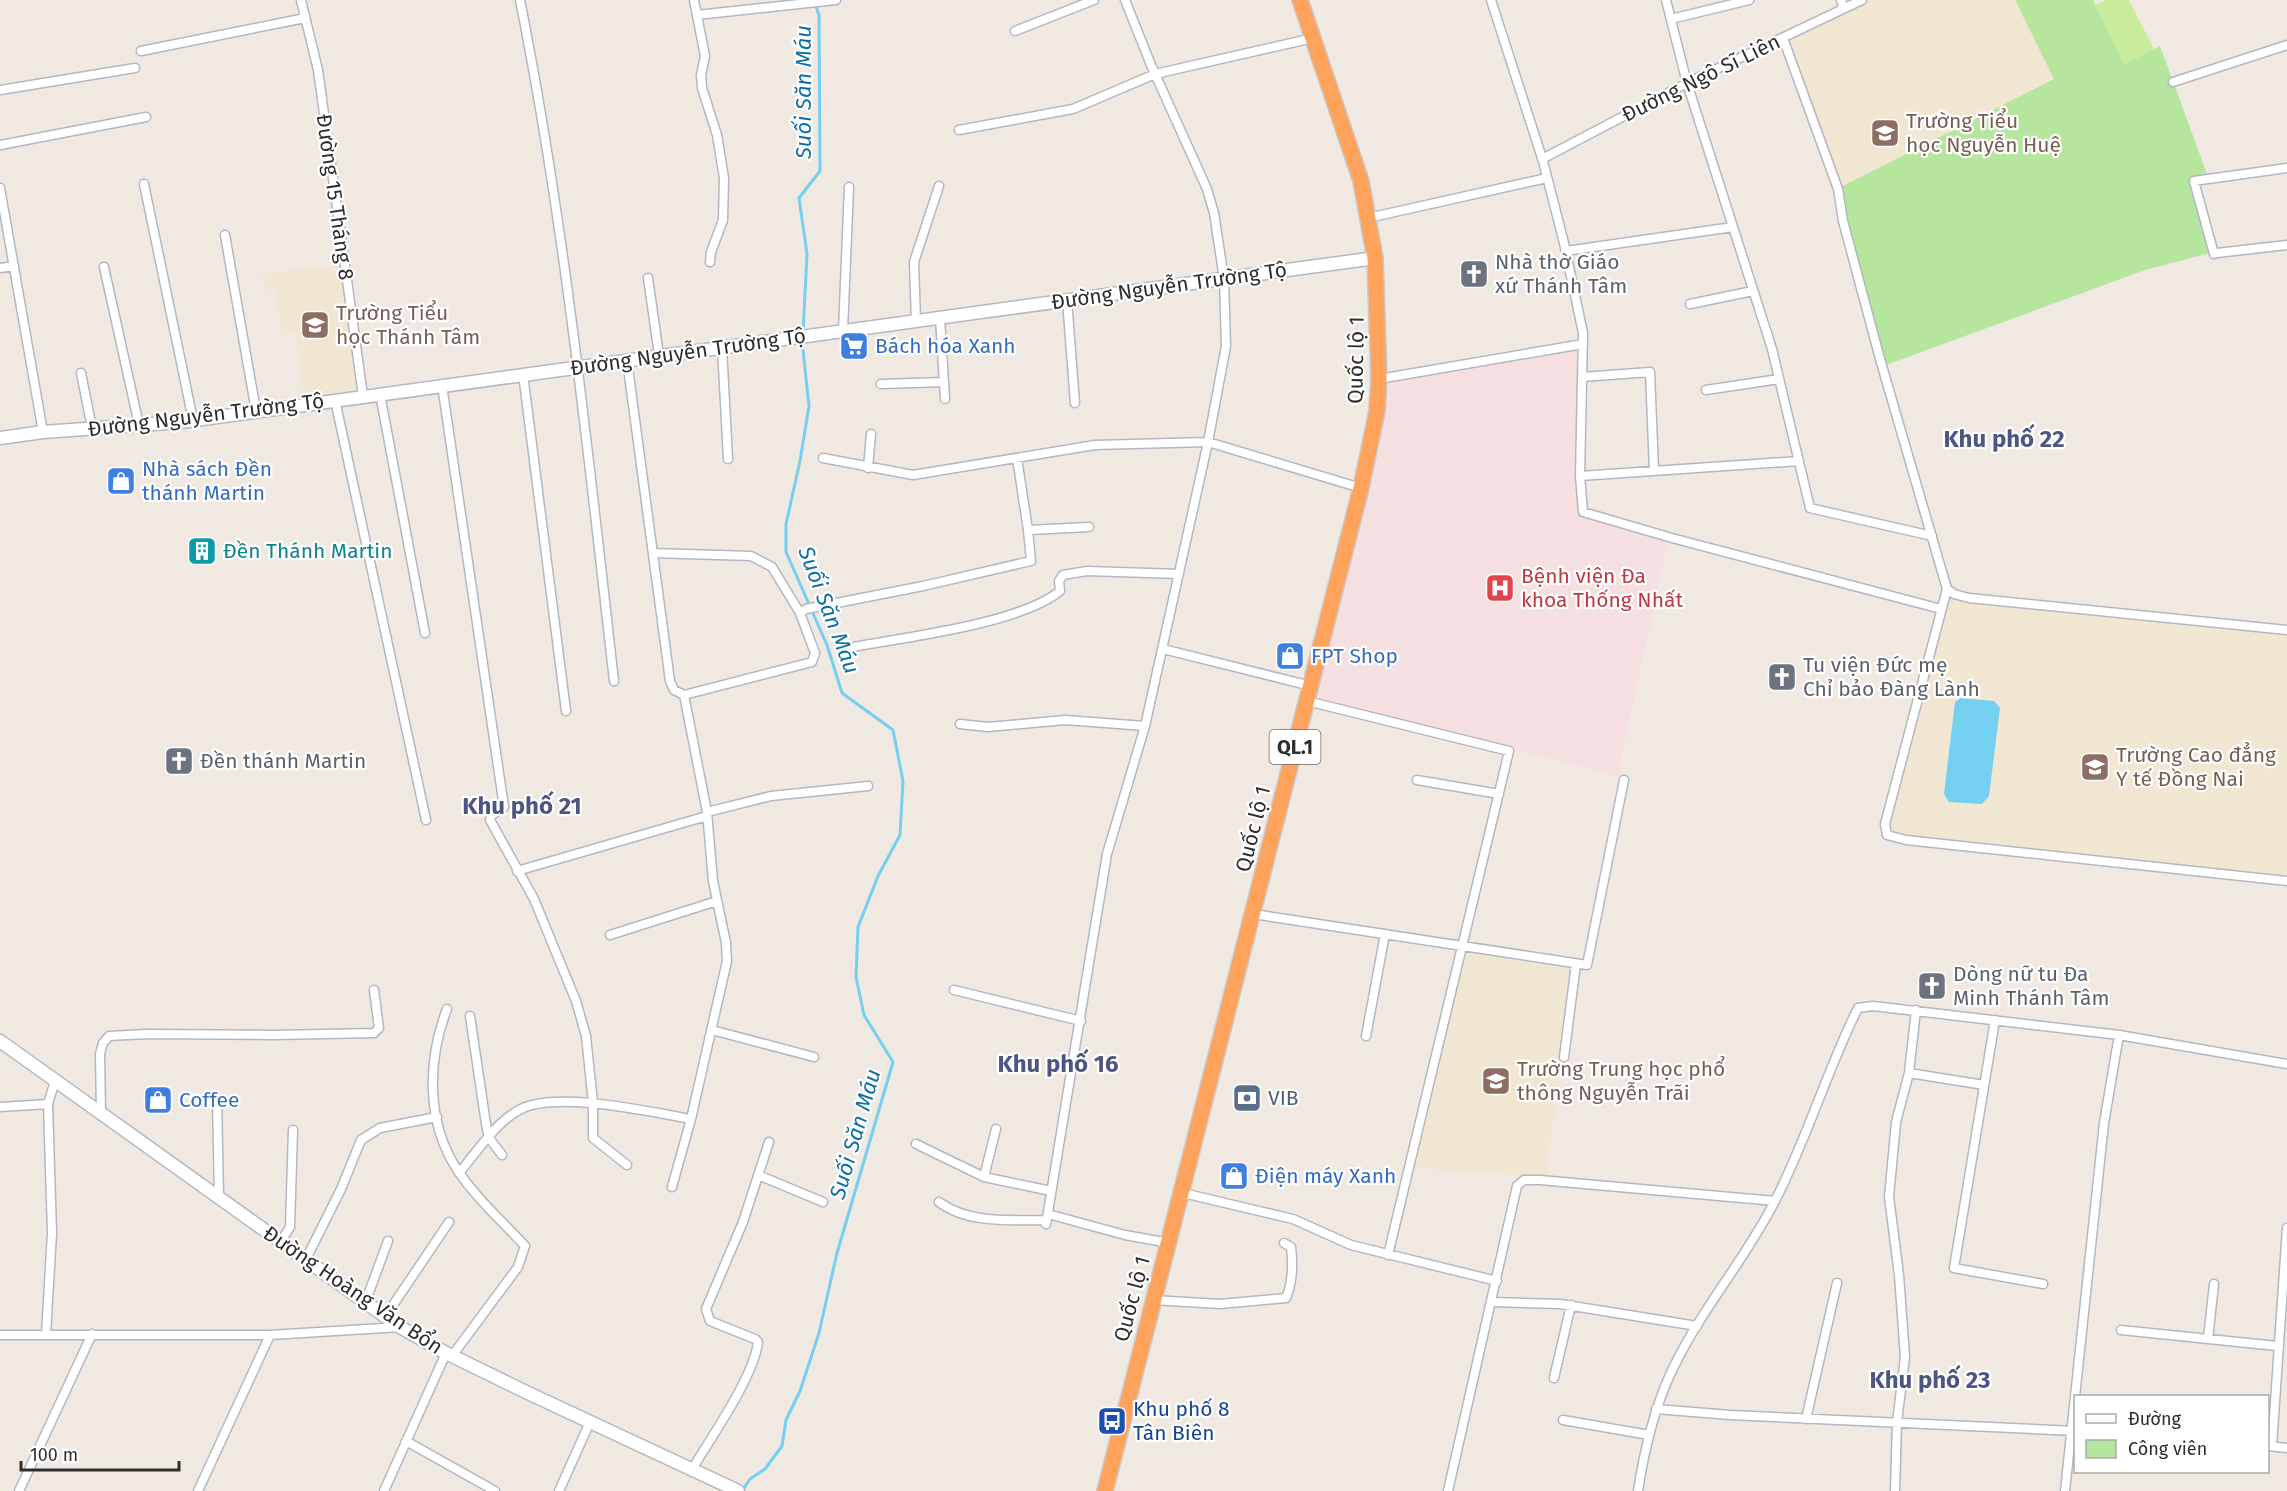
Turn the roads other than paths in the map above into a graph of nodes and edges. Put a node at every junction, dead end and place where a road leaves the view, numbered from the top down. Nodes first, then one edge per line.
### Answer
1 (301, 0) edge
2 (520, 0) edge
3 (694, 0) edge
4 (836, 0) edge
5 (1094, 0) edge
6 (1125, 0) edge
7 (1300, 0) edge
8 (1491, 0) edge
9 (1666, 0) edge
10 (1749, 0) edge
11 (1862, 0) edge
12 (1843, 4) edge
13 (697, 15) junction
14 (305, 18) junction
15 (1671, 19) junction
16 (1015, 31) dead end
17 (1313, 38) junction
18 (1782, 38) junction
19 (2287, 45) edge
20 (141, 51) dead end
21 (135, 68) dead end
22 (1155, 74) junction
23 (2173, 82) dead end
24 (1687, 83) junction
25 (0, 90) edge
26 (146, 117) dead end
27 (959, 130) dead end
28 (0, 145) edge
29 (1542, 159) junction
30 (2287, 168) edge
31 (1547, 178) junction
32 (144, 184) dead end
33 (939, 186) dead end
34 (849, 187) dead end
35 (0, 188) edge
36 (1368, 218) junction
37 (1733, 227) junction
38 (225, 235) dead end
39 (4, 237) edge
40 (2287, 245) edge
41 (1566, 251) junction
42 (1375, 258) junction
43 (711, 262) dead end
44 (14, 266) junction
45 (104, 267) dead end
46 (0, 268) edge
47 (648, 278) dead end
48 (1224, 279) junction
49 (1753, 291) junction
50 (1067, 300) junction
51 (1689, 304) dead end
52 (940, 318) junction
53 (916, 321) junction
54 (843, 331) junction
55 (1583, 344) junction
56 (722, 347) junction
57 (659, 355) junction
58 (627, 360) junction
59 (578, 366) junction
60 (81, 373) dead end
61 (523, 374) junction
62 (1582, 378) junction
63 (1379, 379) junction
64 (1779, 379) junction
65 (944, 382) junction
66 (881, 384) dead end
67 (442, 385) junction
68 (1706, 390) dead end
69 (380, 393) junction
70 (363, 396) junction
71 (945, 399) dead end
72 (335, 400) junction
73 (1075, 403) dead end
74 (256, 411) junction
75 (193, 420) junction
76 (139, 425) junction
77 (93, 428) junction
78 (43, 432) junction
79 (871, 434) dead end
80 (0, 438) edge
81 (1208, 442) junction
82 (823, 458) dead end
83 (1017, 458) junction
84 (728, 459) dead end
85 (1799, 461) junction
86 (868, 468) junction
87 (1654, 471) junction
88 (1580, 476) junction
89 (1361, 488) junction
90 (1089, 527) dead end
91 (1028, 530) junction
92 (1932, 536) junction
93 (653, 553) junction
94 (1179, 574) junction
95 (1947, 589) junction
96 (1941, 609) junction
97 (803, 611) junction
98 (2287, 630) edge
99 (425, 633) dead end
100 (842, 649) dead end
101 (1162, 649) junction
102 (614, 681) dead end
103 (1309, 694) junction
104 (684, 695) junction
105 (566, 711) dead end
106 (960, 724) dead end
107 (1145, 726) junction
108 (1417, 780) dead end
109 (1624, 780) dead end
110 (868, 786) dead end
111 (1499, 795) junction
112 (707, 814) junction
113 (426, 820) dead end
114 (517, 871) junction
115 (2287, 881) edge
116 (717, 901) junction
117 (1253, 914) junction
118 (1385, 934) junction
119 (610, 935) dead end
120 (1463, 946) junction
121 (1576, 964) junction
122 (374, 990) dead end
123 (954, 990) dead end
124 (447, 1009) dead end
125 (1916, 1010) junction
126 (470, 1016) dead end
127 (1995, 1020) junction
128 (1081, 1021) junction
129 (712, 1030) junction
130 (2119, 1035) junction
131 (1366, 1036) dead end
132 (0, 1041) edge
133 (814, 1057) dead end
134 (1564, 1057) dead end
135 (2287, 1064) edge
136 (1909, 1073) junction
137 (55, 1081) junction
138 (1984, 1085) junction
139 (217, 1097) dead end
140 (593, 1103) junction
141 (48, 1104) junction
142 (0, 1107) edge
143 (101, 1114) junction
144 (437, 1117) junction
145 (691, 1119) junction
146 (996, 1129) dead end
147 (293, 1130) dead end
148 (489, 1138) junction
149 (769, 1142) dead end
150 (916, 1144) dead end
151 (502, 1155) dead end
152 (627, 1165) dead end
153 (459, 1173) junction
154 (758, 1174) junction
155 (984, 1177) junction
156 (672, 1187) dead end
157 (1051, 1191) junction
158 (1183, 1194) junction
159 (219, 1197) junction
160 (1775, 1201) junction
161 (823, 1202) dead end
162 (939, 1202) dead end
163 (1047, 1220) junction
164 (448, 1222) dead end
165 (2287, 1228) edge
166 (388, 1241) dead end
167 (280, 1243) junction
168 (1168, 1243) junction
169 (1284, 1243) dead end
170 (1388, 1255) junction
171 (305, 1261) junction
172 (1497, 1281) junction
173 (1837, 1283) dead end
174 (2043, 1284) dead end
175 (2214, 1284) dead end
176 (1153, 1300) junction
177 (1492, 1302) junction
178 (365, 1303) junction
179 (1571, 1305) junction
180 (385, 1317) junction
181 (1697, 1326) junction
182 (400, 1327) junction
183 (2121, 1330) dead end
184 (46, 1334) junction
185 (92, 1334) junction
186 (0, 1335) edge
187 (270, 1335) junction
188 (2208, 1339) junction
189 (2277, 1346) junction
190 (449, 1355) junction
191 (1554, 1378) dead end
192 (2077, 1395) edge
193 (1656, 1409) junction
194 (1806, 1419) junction
195 (1563, 1420) dead end
196 (590, 1422) junction
197 (1897, 1422) junction
198 (2073, 1431) edge
199 (1649, 1435) junction
200 (406, 1441) junction
201 (2270, 1446) edge
202 (2287, 1448) edge
203 (691, 1471) junction
204 (736, 1490) edge
205 (19, 1491) edge
206 (198, 1491) edge
207 (384, 1491) edge
208 (495, 1491) edge
209 (559, 1491) edge
210 (1105, 1491) edge
211 (1448, 1491) edge
212 (1638, 1491) edge
213 (1895, 1491) edge
214 (2065, 1491) edge

1 - 14 street, Đường 15 Tháng 8
2 - 59 street
3 - 13 street
4 - 13 street
5 - 16 street
6 - 22 street
7 - 17 highway, Quốc lộ 1 / QL.1
8 - 29 street
9 - 15 street
10 - 15 street
11 - 12 street, Đường Ngô Sĩ Liên
12 - 18 street, Đường Ngô Sĩ Liên
13 - 43 street
14 - 20 street
14 - 70 street, Đường 15 Tháng 8
15 - 24 street
17 - 22 street
17 - 36 highway, Quốc lộ 1 / QL.1
18 - 24 street, Đường Ngô Sĩ Liên
18 - 92 street
19 - 23 street
21 - 25 street
22 - 27 street
22 - 48 street
24 - 29 street, Đường Ngô Sĩ Liên
24 - 37 street
26 - 28 street
29 - 31 street
30 - 40 street
31 - 36 street
31 - 41 street
32 - 75 street
33 - 53 street
34 - 54 street
35 - 39 street
36 - 42 highway, Quốc lộ 1 / QL.1
37 - 41 street
37 - 49 street
38 - 74 street
39 - 44 street
41 - 55 street
42 - 48 main road, Đường Nguyễn Trường Tộ
42 - 63 highway, Quốc lộ 1 / QL.1
44 - 46 street
44 - 78 street
45 - 76 street
47 - 57 street
48 - 50 main road, Đường Nguyễn Trường Tộ
48 - 81 street
49 - 51 street
49 - 64 street
50 - 52 main road, Đường Nguyễn Trường Tộ
50 - 73 street
52 - 53 main road, Đường Nguyễn Trường Tộ
52 - 65 street
53 - 54 main road, Đường Nguyễn Trường Tộ
54 - 56 main road, Đường Nguyễn Trường Tộ
55 - 62 street
55 - 63 street
56 - 57 main road, Đường Nguyễn Trường Tộ
56 - 84 street
57 - 58 main road, Đường Nguyễn Trường Tộ
58 - 59 main road, Đường Nguyễn Trường Tộ
58 - 93 street
59 - 61 main road, Đường Nguyễn Trường Tộ
59 - 102 street
60 - 77 street
61 - 67 main road, Đường Nguyễn Trường Tộ
61 - 105 street
62 - 87 street
62 - 88 street
63 - 89 highway, Quốc lộ 1 / QL.1
64 - 68 street
64 - 85 street
65 - 66 street
65 - 71 street
67 - 69 main road, Đường Nguyễn Trường Tộ
67 - 114 street
69 - 70 main road, Đường Nguyễn Trường Tộ
69 - 99 street
70 - 72 main road, Đường Nguyễn Trường Tộ
72 - 74 main road, Đường Nguyễn Trường Tộ
72 - 113 street
74 - 75 main road, Đường Nguyễn Trường Tộ
75 - 76 main road, Đường Nguyễn Trường Tộ
76 - 77 main road, Đường Nguyễn Trường Tộ
77 - 78 main road, Đường Nguyễn Trường Tộ
78 - 80 main road, Đường Nguyễn Trường Tộ
79 - 86 street
81 - 83 street
81 - 89 street
81 - 94 street
82 - 86 street
83 - 86 street
83 - 91 street
85 - 87 street
85 - 92 street
87 - 88 street
88 - 96 street
89 - 103 highway, Quốc lộ 1 / QL.1
90 - 91 street
91 - 97 street
92 - 95 street
93 - 97 street
93 - 104 street
94 - 100 street
94 - 101 street
95 - 96 street
95 - 98 street
96 - 115 street
97 - 104 street
101 - 103 street
101 - 107 street
103 - 111 street
103 - 117 highway, Quốc lộ 1 / QL.1
104 - 112 street
106 - 107 street
107 - 128 street
108 - 111 street
109 - 121 street
110 - 112 street
111 - 120 street
112 - 114 street
112 - 116 street
114 - 140 street
116 - 119 street
116 - 129 street
117 - 118 street
117 - 158 highway, Quốc lộ 1 / QL.1
118 - 120 street
118 - 131 street
120 - 121 street
120 - 170 street
121 - 134 street
122 - 143 street
123 - 128 street
124 - 144 street
125 - 127 street
125 - 136 street
125 - 160 street
126 - 148 street
127 - 130 street
127 - 138 street
128 - 157 street
129 - 133 street
129 - 145 street
130 - 135 street
130 - 192 street
132 - 137 main road, Đường Hoàng Văn Bổn
136 - 138 street
136 - 197 street
137 - 141 street
137 - 143 main road, Đường Hoàng Văn Bổn
138 - 174 street
139 - 159 street
140 - 145 street
140 - 148 street
140 - 152 street
141 - 142 street
141 - 184 street
143 - 159 main road, Đường Hoàng Văn Bổn
144 - 153 street
144 - 171 street
145 - 156 street
146 - 155 street
147 - 167 street
148 - 151 street
148 - 153 street
149 - 154 street
150 - 155 street
153 - 190 street
154 - 161 street
154 - 203 street
155 - 157 street
157 - 163 street
158 - 168 highway, Quốc lộ 1 / QL.1
158 - 170 street
159 - 167 main road, Đường Hoàng Văn Bổn
160 - 172 street
160 - 181 street
162 - 163 street
163 - 168 street
164 - 180 street
165 - 189 street
166 - 178 street
167 - 171 main road, Đường Hoàng Văn Bổn
168 - 176 highway, Quốc lộ 1 / QL.1
169 - 176 street
170 - 172 street
171 - 178 main road, Đường Hoàng Văn Bổn
172 - 177 street
173 - 194 street
175 - 188 street
176 - 210 highway, Quốc lộ 1 / QL.1
177 - 179 street
177 - 211 street
178 - 180 main road, Đường Hoàng Văn Bổn
179 - 181 street
179 - 191 street
180 - 182 main road, Đường Hoàng Văn Bổn
181 - 193 street
182 - 187 street
182 - 190 main road, Đường Hoàng Văn Bổn
183 - 188 street
184 - 185 street
184 - 186 street
185 - 187 street
185 - 205 street
187 - 206 street
188 - 189 street
189 - 201 street
190 - 196 main road, Đường Hoàng Văn Bổn
190 - 200 street
193 - 194 street
193 - 199 street
194 - 197 street
195 - 199 street
196 - 203 main road, Đường Hoàng Văn Bổn
196 - 209 street
197 - 198 street
197 - 213 street
198 - 214 street
199 - 212 street
200 - 207 street
200 - 208 street
201 - 202 street
203 - 204 main road, Đường Hoàng Văn Bổn

